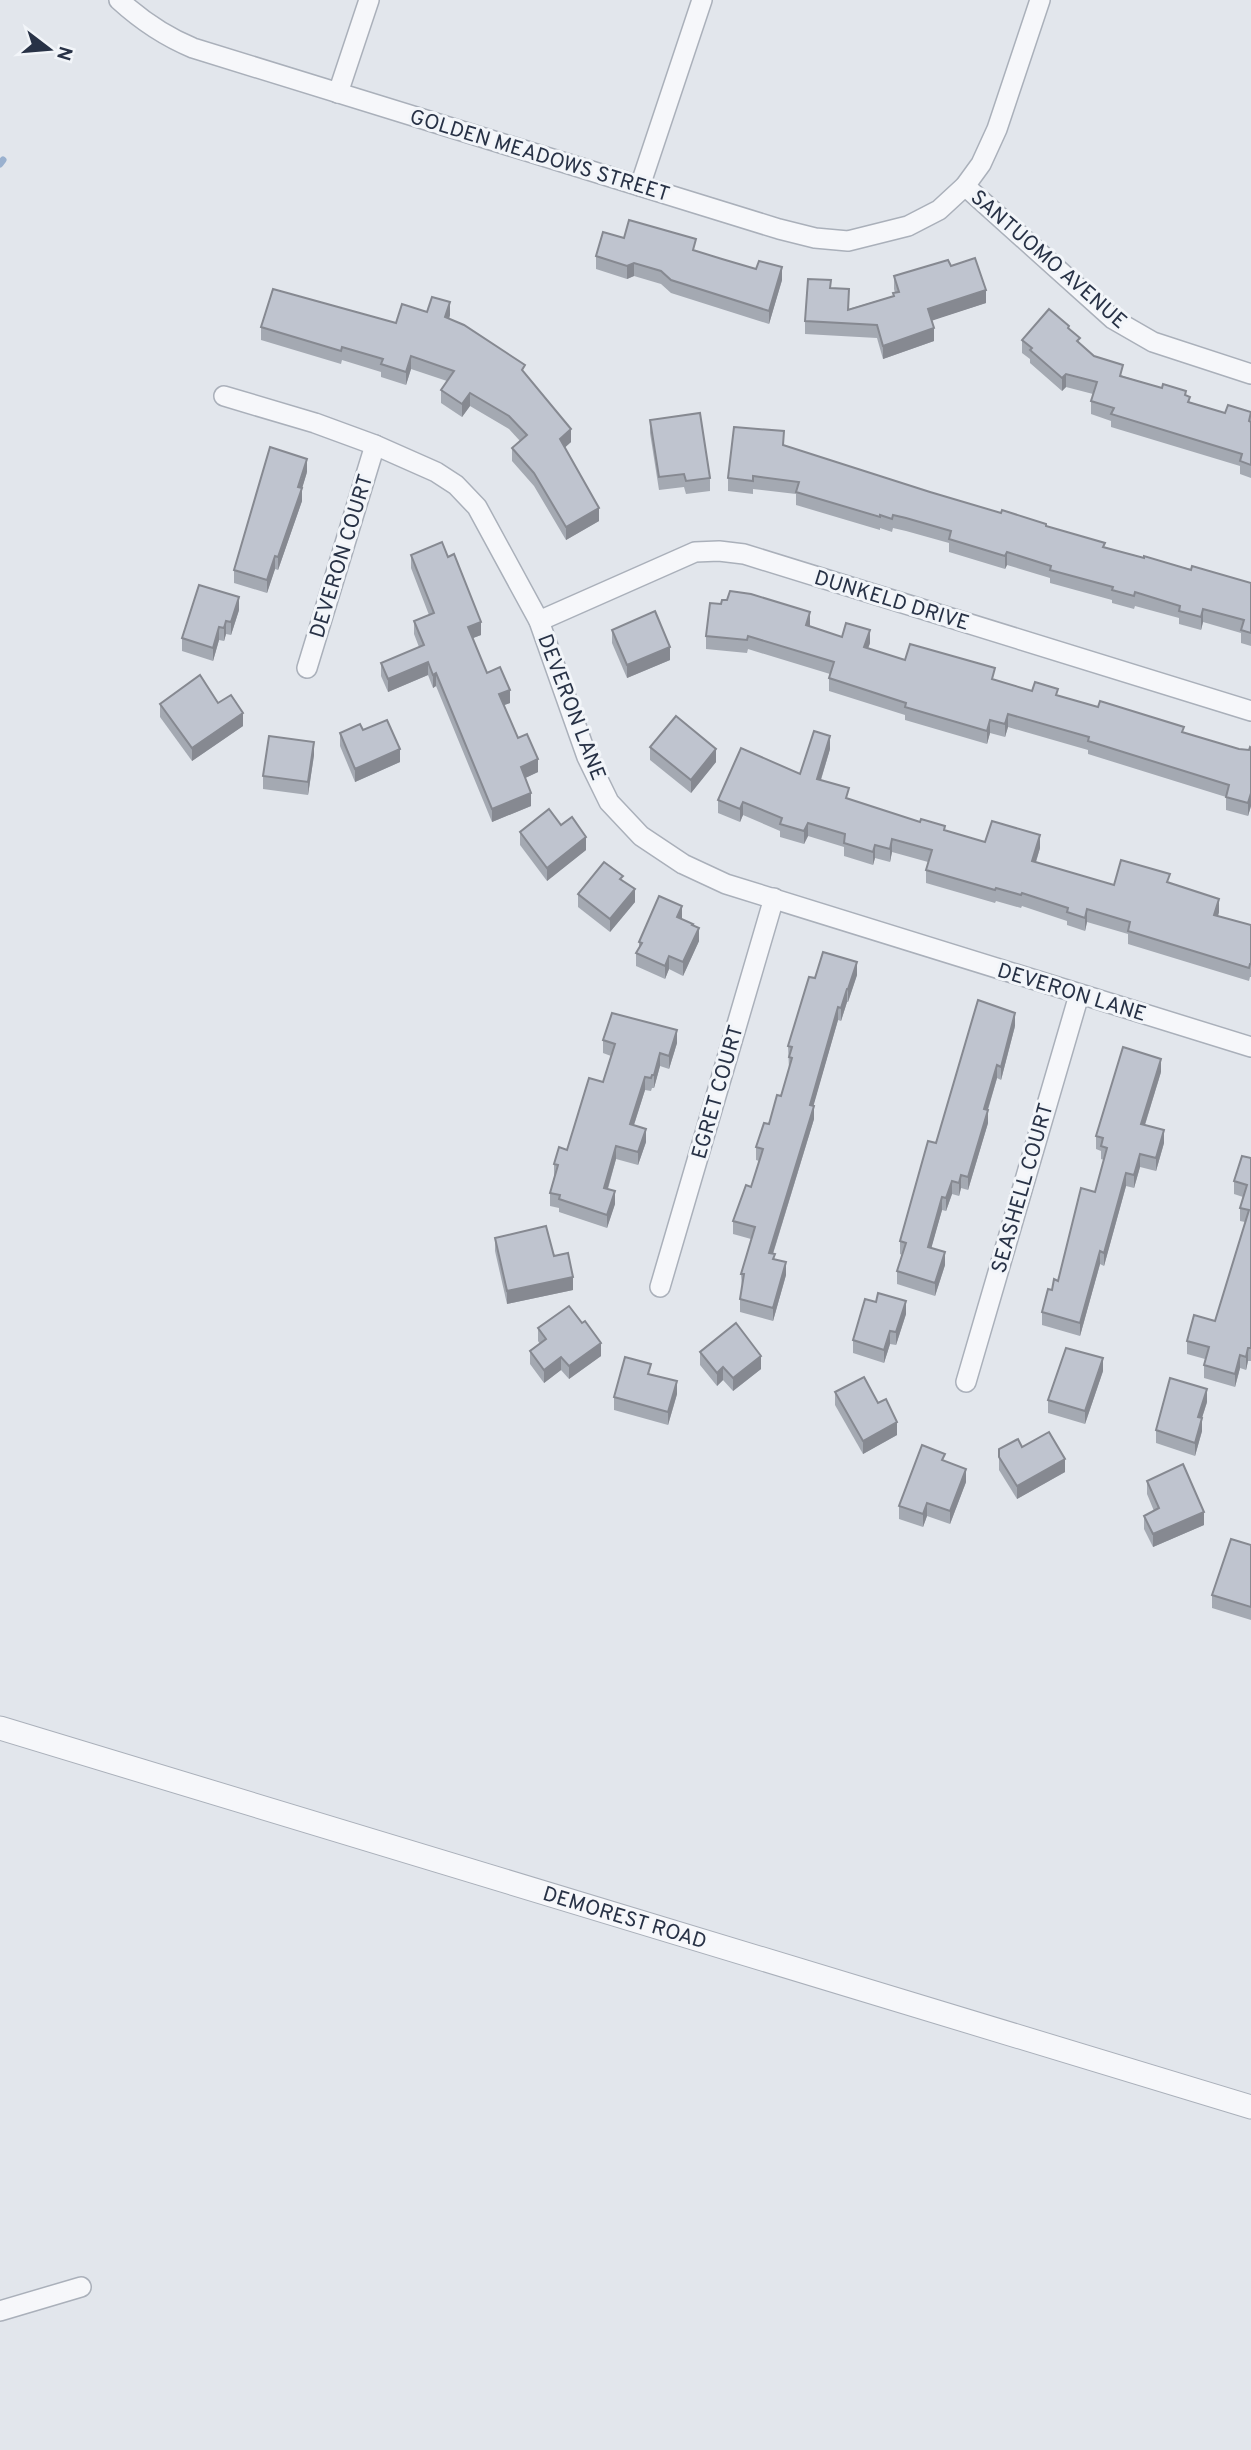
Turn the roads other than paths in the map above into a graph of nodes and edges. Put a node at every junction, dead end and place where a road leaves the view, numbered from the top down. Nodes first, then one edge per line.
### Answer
1 (119, 0) edge
2 (369, 0) edge
3 (702, 0) edge
4 (1040, 0) edge
5 (338, 93) junction
6 (640, 186) junction
7 (965, 186) junction
8 (1250, 370) edge
9 (224, 396) dead end
10 (375, 445) junction
11 (539, 621) junction
12 (307, 668) dead end
13 (1251, 711) edge
14 (774, 898) junction
15 (1079, 995) junction
16 (1251, 1047) edge
17 (660, 1287) dead end
18 (966, 1382) dead end
19 (0, 1728) edge
20 (1251, 2107) edge
21 (81, 2287) dead end
22 (0, 2311) edge

1 - 5 street, GOLDEN MEADOWS STREET
2 - 5 street
3 - 6 street
4 - 7 street, GOLDEN MEADOWS STREET
5 - 6 street, GOLDEN MEADOWS STREET
6 - 7 street, GOLDEN MEADOWS STREET
7 - 8 street, SANTUOMO AVENUE
9 - 10 street, DEVERON LANE
10 - 11 street, DEVERON LANE
10 - 12 street, DEVERON COURT
11 - 13 street, DUNKELD DRIVE
11 - 14 street, DEVERON LANE
14 - 15 street, DEVERON LANE
14 - 17 street, EGRET COURT
15 - 16 street, DEVERON LANE
15 - 18 street, SEASHELL COURT
19 - 20 street, DEMOREST ROAD
21 - 22 street

